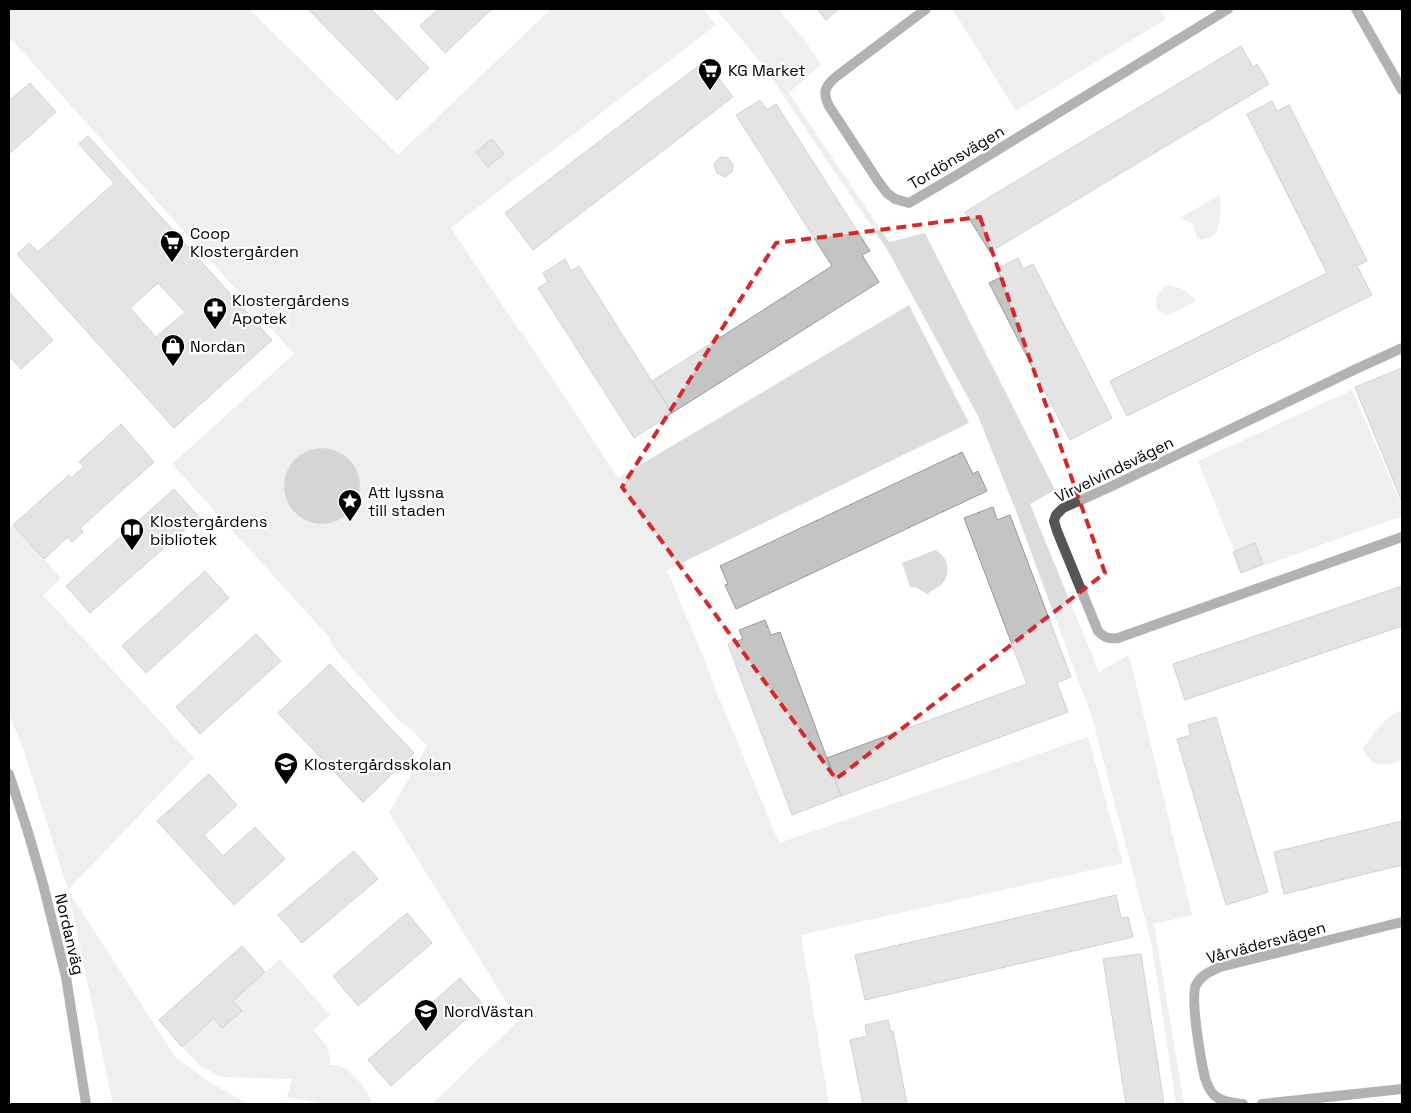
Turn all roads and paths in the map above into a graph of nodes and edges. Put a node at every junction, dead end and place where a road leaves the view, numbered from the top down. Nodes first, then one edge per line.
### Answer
1 (926, 9) edge
2 (1228, 9) edge
3 (1356, 9) edge
4 (1402, 90) edge
5 (1402, 348) edge
6 (1402, 537) edge
7 (9, 774) edge
8 (1402, 922) edge
9 (1402, 1089) edge
10 (86, 1104) edge
11 (1243, 1104) edge
12 (1262, 1104) edge

1 - 2 street, Tordönsvägen
3 - 4 street
5 - 6 street, Virvelvindsvägen
7 - 10 street, Nordanväg
8 - 11 street, Vårvädersvägen
9 - 12 street

